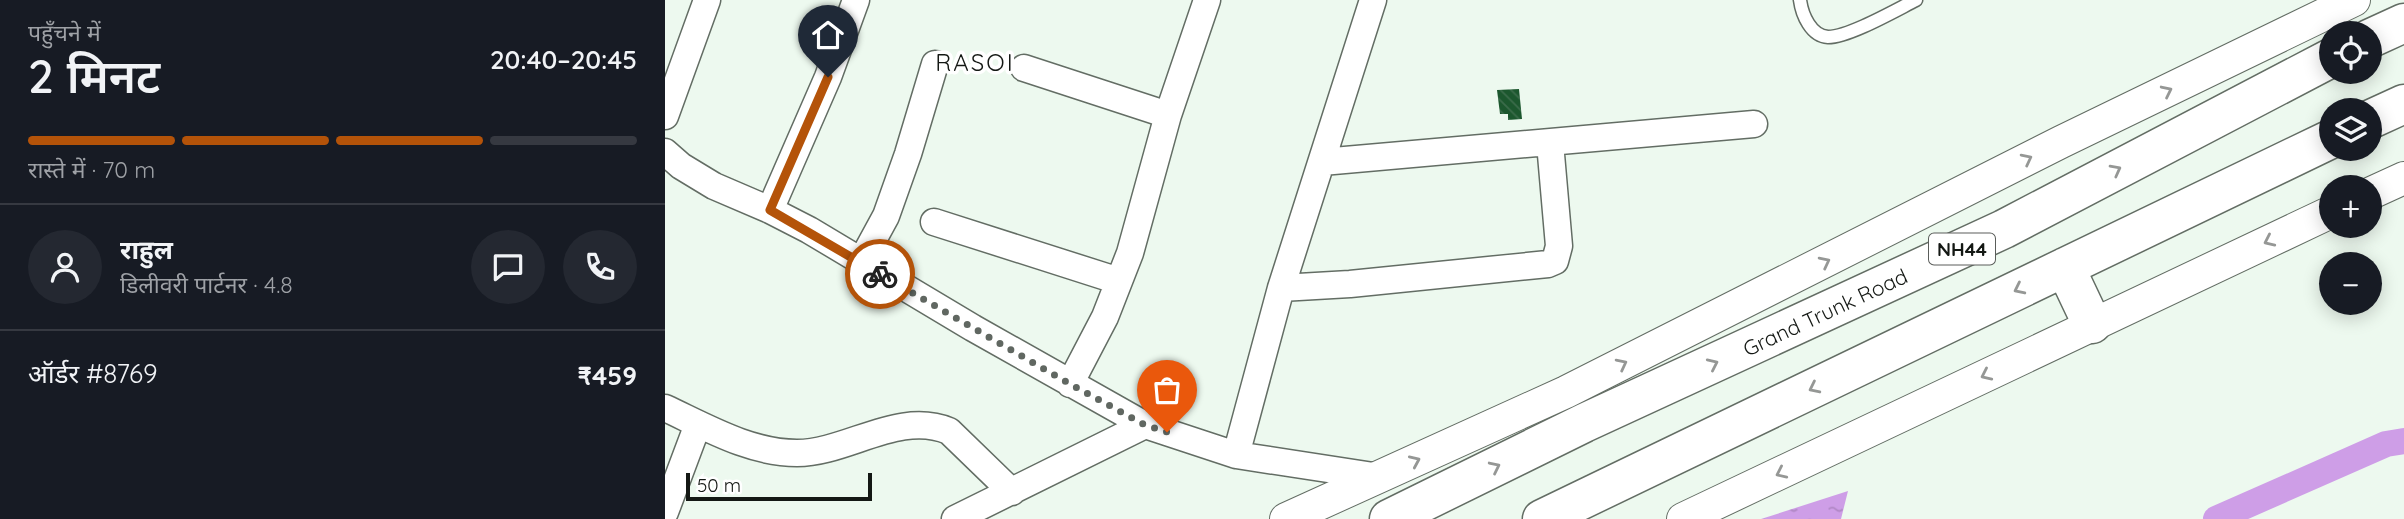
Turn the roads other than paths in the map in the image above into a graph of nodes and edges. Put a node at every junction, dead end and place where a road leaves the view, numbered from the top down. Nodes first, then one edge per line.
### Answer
1 (708, 0) edge
2 (856, 0) edge
3 (1207, 0) edge
4 (1373, 0) edge
5 (1800, 0) edge
6 (1916, 0) edge
7 (2338, 4) edge
8 (935, 64) dead end
9 (2319, 64) edge
10 (1024, 68) dead end
11 (2404, 104) edge
12 (2382, 114) edge
13 (1168, 115) junction
14 (665, 116) edge
15 (1754, 124) dead end
16 (1550, 143) junction
17 (2319, 145) edge
18 (665, 152) edge
19 (1322, 162) junction
20 (2404, 177) edge
21 (2382, 188) edge
22 (770, 210) junction
23 (2319, 218) edge
24 (934, 222) dead end
25 (861, 262) junction
26 (2065, 267) junction
27 (1119, 281) junction
28 (1281, 288) junction
29 (2092, 324) junction
30 (1070, 384) junction
31 (665, 408) edge
32 (698, 424) junction
33 (1145, 425) junction
34 (1236, 455) junction
35 (1380, 477) junction
36 (1012, 492) junction
37 (665, 512) edge
38 (955, 519) edge
39 (1286, 519) edge
40 (1389, 519) edge
41 (1542, 519) edge
42 (1683, 519) edge

1 - 14 street
2 - 22 street
3 - 13 street
4 - 19 street
5 - 6 lane
35 -> 7 street
8 - 25 street
40 -> 9 highway, Grand Trunk Road / NH44
10 - 13 street
11 - 12 highway
13 - 27 street
15 - 16 street
16 - 19 street
16 - 28 street
17 - 26 highway
18 - 22 street
19 - 28 street
20 - 21 street
22 - 25 street
23 -> 29 street
24 - 27 street
25 - 30 street
26 - 29 highway
26 -> 41 highway
27 - 30 street
28 - 34 street
29 -> 42 street
30 - 33 street
31 - 32 street
32 - 36 street
32 - 37 street
33 - 34 street
33 - 36 street
34 - 35 street
35 - 39 street
36 - 38 street

